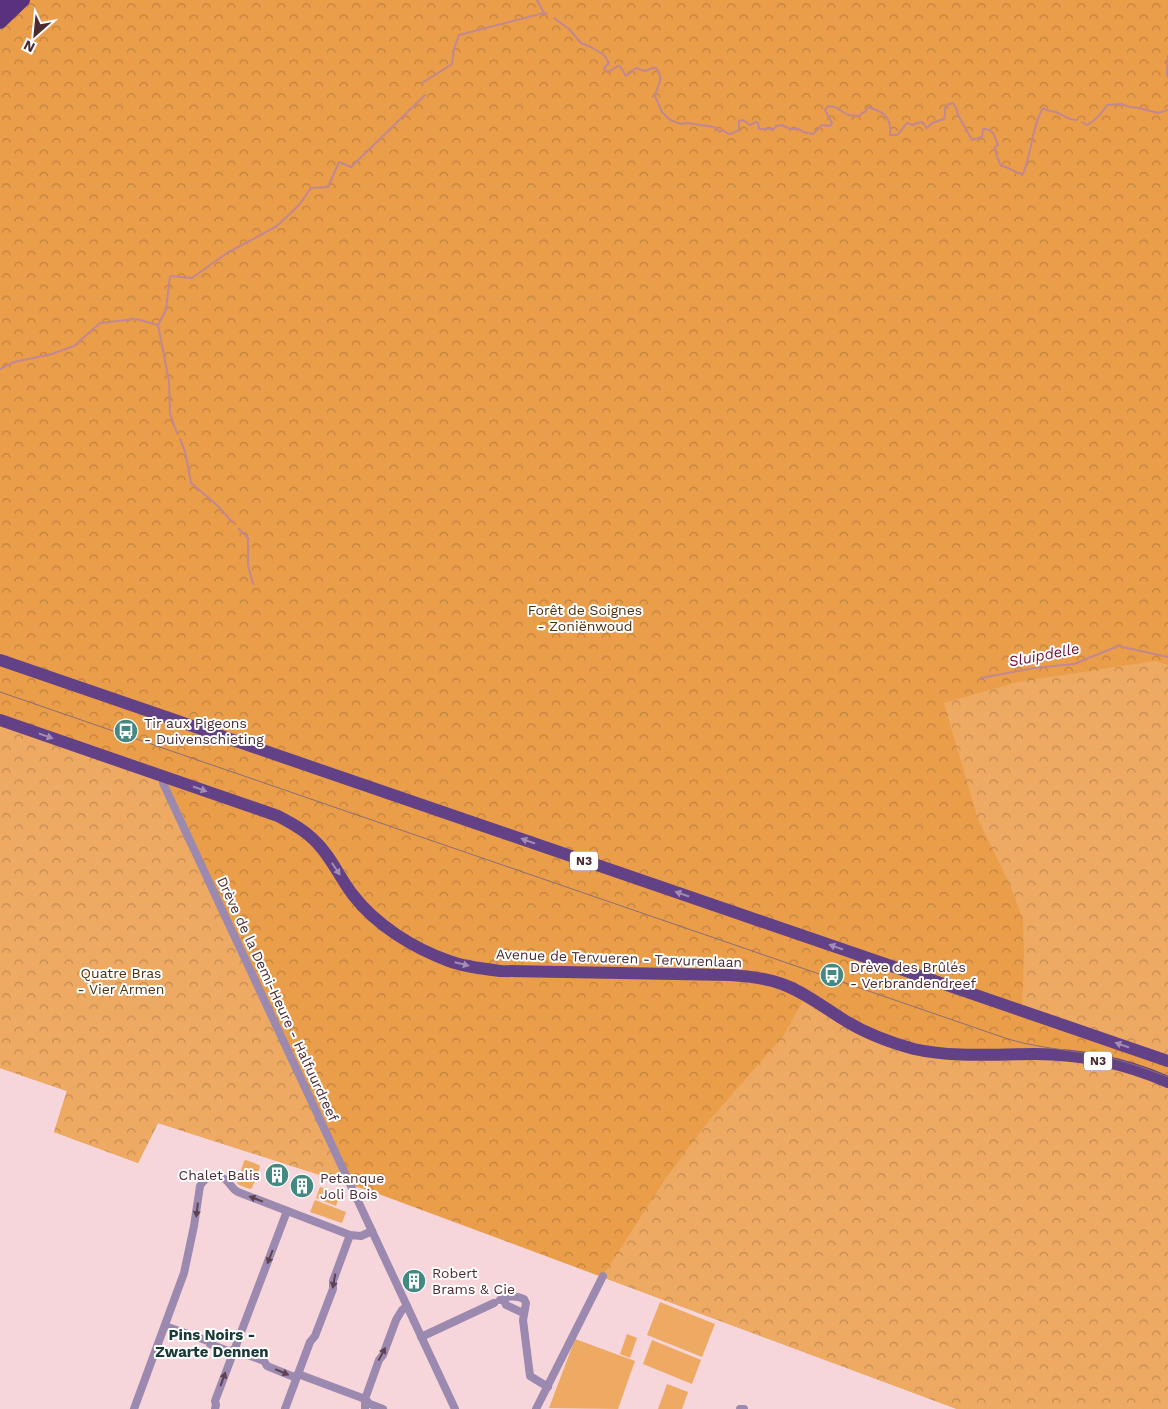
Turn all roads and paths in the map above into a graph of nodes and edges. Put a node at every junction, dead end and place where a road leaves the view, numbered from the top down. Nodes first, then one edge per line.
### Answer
1 (9, 0) edge
2 (23, 0) edge
3 (0, 8) edge
4 (0, 22) edge
5 (0, 660) edge
6 (0, 720) edge
7 (165, 778) junction
8 (1168, 1061) edge
9 (1168, 1082) edge
10 (287, 1211) junction
11 (372, 1231) junction
12 (350, 1236) junction
13 (603, 1276) dead end
14 (499, 1301) junction
15 (407, 1306) junction
16 (523, 1314) junction
17 (165, 1326) junction
18 (421, 1338) junction
19 (234, 1350) junction
20 (298, 1374) junction
21 (548, 1387) junction
22 (365, 1399) junction
23 (134, 1409) edge
24 (214, 1409) edge
25 (285, 1409) edge
26 (365, 1409) edge
27 (383, 1409) edge
28 (455, 1409) edge
29 (536, 1409) edge

1 - 3 highway
2 - 4 highway
8 -> 5 main road, N3
6 -> 7 main road, Avenue de Tervueren - Tervurenlaan / N3
7 -> 9 main road, Avenue de Tervueren - Tervurenlaan / N3
7 - 11 street, Drève de la Demi-Heure - Halfuurdreef
10 - 12 street
10 -> 17 street
10 -> 19 street
11 - 12 street
11 - 15 street, Drève de la Demi-Heure - Halfuurdreef
12 -> 20 street
13 - 21 street
14 - 16 street
14 - 16 street
14 - 18 street
15 - 18 street, Drève de la Demi-Heure - Halfuurdreef
22 -> 15 street
16 - 21 street
17 - 19 street
17 - 23 street
18 - 28 street, Drève de la Demi-Heure - Halfuurdreef
19 -> 20 street
24 -> 19 street
20 - 22 street
20 - 25 street
21 - 29 street
22 - 26 street
22 - 27 street

